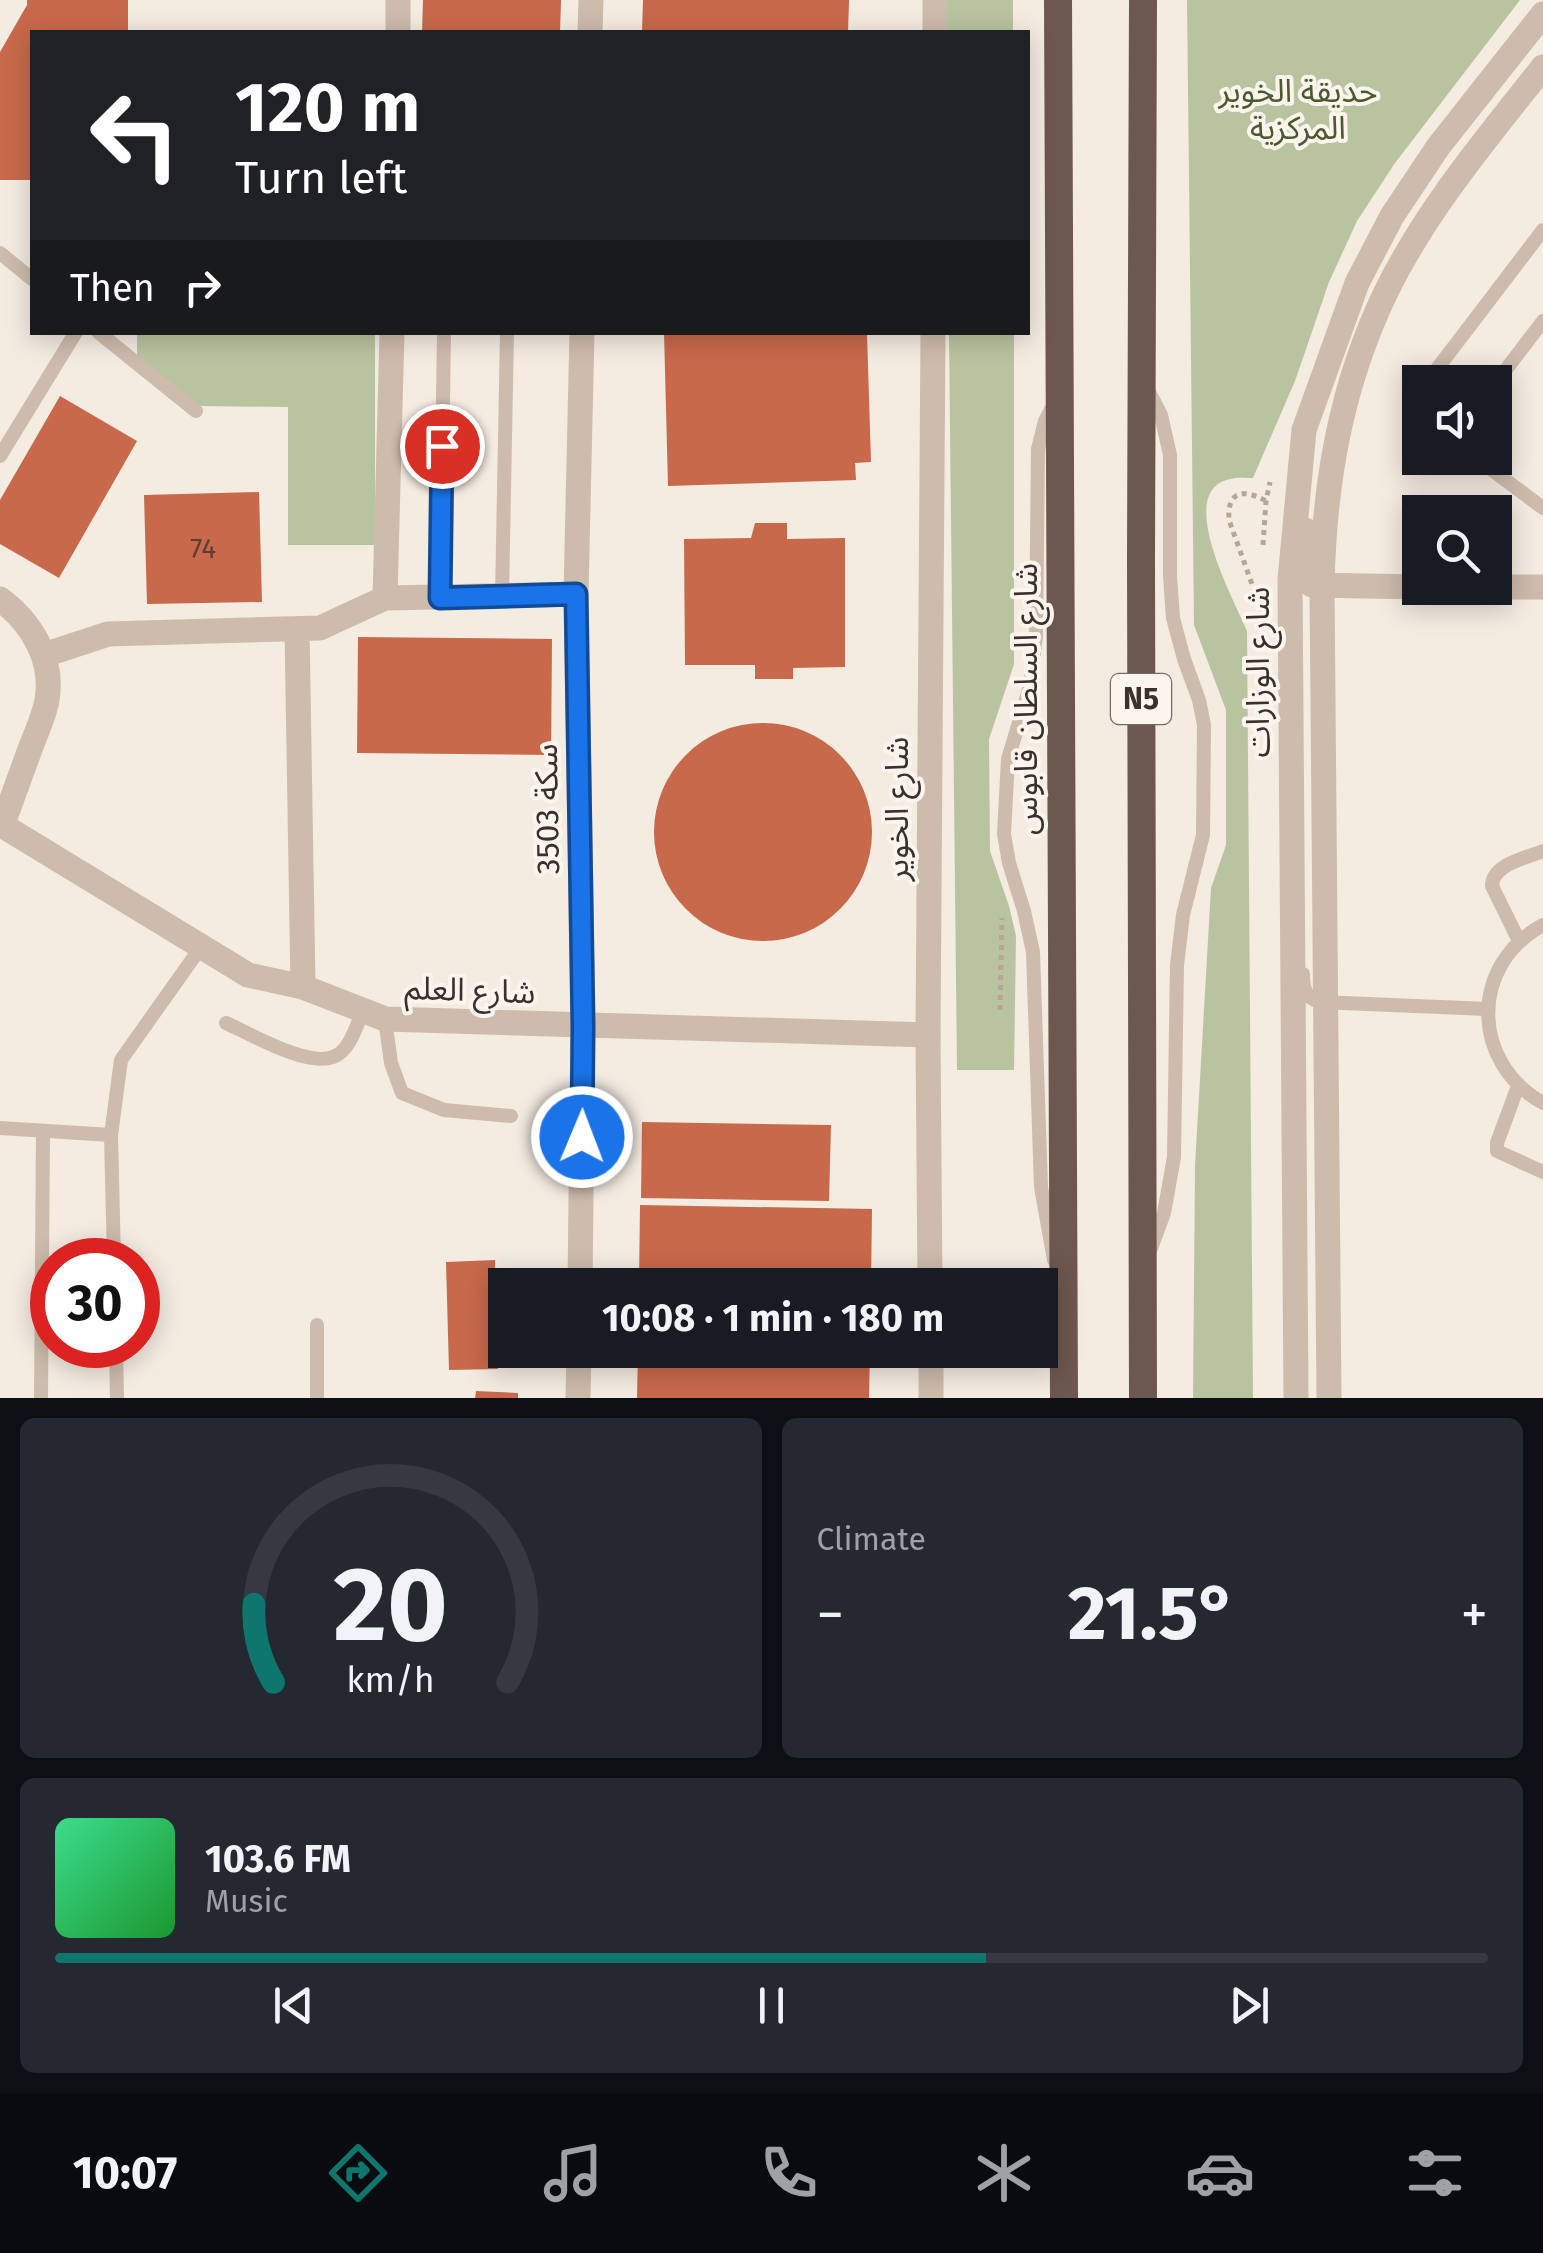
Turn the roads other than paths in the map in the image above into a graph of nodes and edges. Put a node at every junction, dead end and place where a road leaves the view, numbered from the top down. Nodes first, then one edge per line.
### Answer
1 (398, 0) edge
2 (591, 0) edge
3 (935, 0) edge
4 (1058, 0) edge
5 (1143, 0) edge
6 (1540, 21) edge
7 (398, 30) edge
8 (590, 30) edge
9 (934, 30) edge
10 (1543, 68) edge
11 (1541, 236) edge
12 (0, 253) edge
13 (30, 277) edge
14 (1543, 321) edge
15 (74, 335) edge
16 (102, 335) edge
17 (392, 335) edge
18 (444, 335) edge
19 (506, 335) edge
20 (582, 335) edge
21 (933, 335) edge
22 (1440, 365) edge
23 (1509, 365) edge
24 (1142, 380) junction
25 (1060, 395) junction
26 (196, 412) dead end
27 (1304, 430) junction
28 (0, 456) edge
29 (1499, 475) edge
30 (1543, 508) edge
31 (1322, 586) junction
32 (1402, 587) edge
33 (1512, 587) edge
34 (1543, 587) edge
35 (576, 594) junction
36 (502, 596) junction
37 (385, 598) junction
38 (440, 598) junction
39 (0, 599) edge
40 (297, 628) junction
41 (44, 655) junction
42 (1, 825) edge
43 (1543, 851) edge
44 (1292, 858) junction
45 (1543, 925) edge
46 (1519, 941) junction
47 (201, 947) junction
48 (303, 987) junction
49 (1325, 1003) junction
50 (1488, 1009) junction
51 (374, 1015) junction
52 (226, 1023) dead end
53 (583, 1026) junction
54 (928, 1036) junction
55 (1518, 1086) junction
56 (1543, 1103) edge
57 (512, 1116) dead end
58 (0, 1128) edge
59 (43, 1131) junction
60 (112, 1135) junction
61 (1543, 1172) edge
62 (114, 1238) edge
63 (1143, 1265) junction
64 (580, 1268) edge
65 (930, 1268) edge
66 (1296, 1284) junction
67 (1064, 1285) junction
68 (317, 1325) dead end
69 (116, 1368) edge
70 (579, 1368) edge
71 (931, 1368) edge
72 (41, 1398) edge
73 (116, 1398) edge
74 (317, 1398) edge
75 (578, 1398) edge
76 (931, 1398) edge
77 (1064, 1398) edge
78 (1143, 1398) edge
79 (1296, 1398) edge
80 (1305, 1398) edge
81 (1329, 1398) edge

1 - 7 street
2 - 8 street
3 - 9 street
4 - 25 highway, شارع السلطان قابوس
5 - 24 highway, N5
6 - 27 street, شارع الوزارات
10 - 31 street, شارع الوزارات
11 - 22 lane
12 - 13 lane
14 - 23 lane
15 - 28 lane
16 - 26 lane
17 - 37 street
18 - 38 lane
19 - 36 lane
20 - 35 street, سكة 3503
21 - 54 street, شارع الخوير
24 - 63 highway, N5
24 - 63 lane
25 - 67 highway, شارع السلطان قابوس
25 - 67 lane
27 - 31 street
27 - 44 street, شارع الوزارات
29 - 30 lane
31 - 32 street
31 - 49 street, شارع الوزارات
33 - 34 street
35 - 36 street
35 - 53 street, سكة 3503
36 - 38 street
37 - 38 street
37 - 40 street
39 - 41 street
40 - 41 street
40 - 48 street
41 - 42 street
42 - 47 street, شارع العلم
43 - 46 lane
44 - 49 lane
44 - 66 street, شارع الوزارات
45 - 46 lane
46 - 50 lane
47 - 48 street, شارع العلم
47 - 60 lane
48 - 51 street, شارع العلم
49 - 50 lane
49 - 81 street, شارع الوزارات
50 - 55 lane
51 - 52 lane
51 - 53 street, شارع العلم
51 - 57 lane
53 - 54 street, شارع العلم
53 - 64 street, سكة 3503
54 - 65 street, شارع الخوير
55 - 56 lane
55 - 61 lane
58 - 59 lane
59 - 60 lane
59 - 72 lane
60 - 62 lane
63 - 78 highway, N5
66 - 79 street, شارع الوزارات
66 - 80 street
67 - 77 highway, شارع السلطان قابوس
68 - 74 lane
69 - 73 lane
70 - 75 street
71 - 76 street

